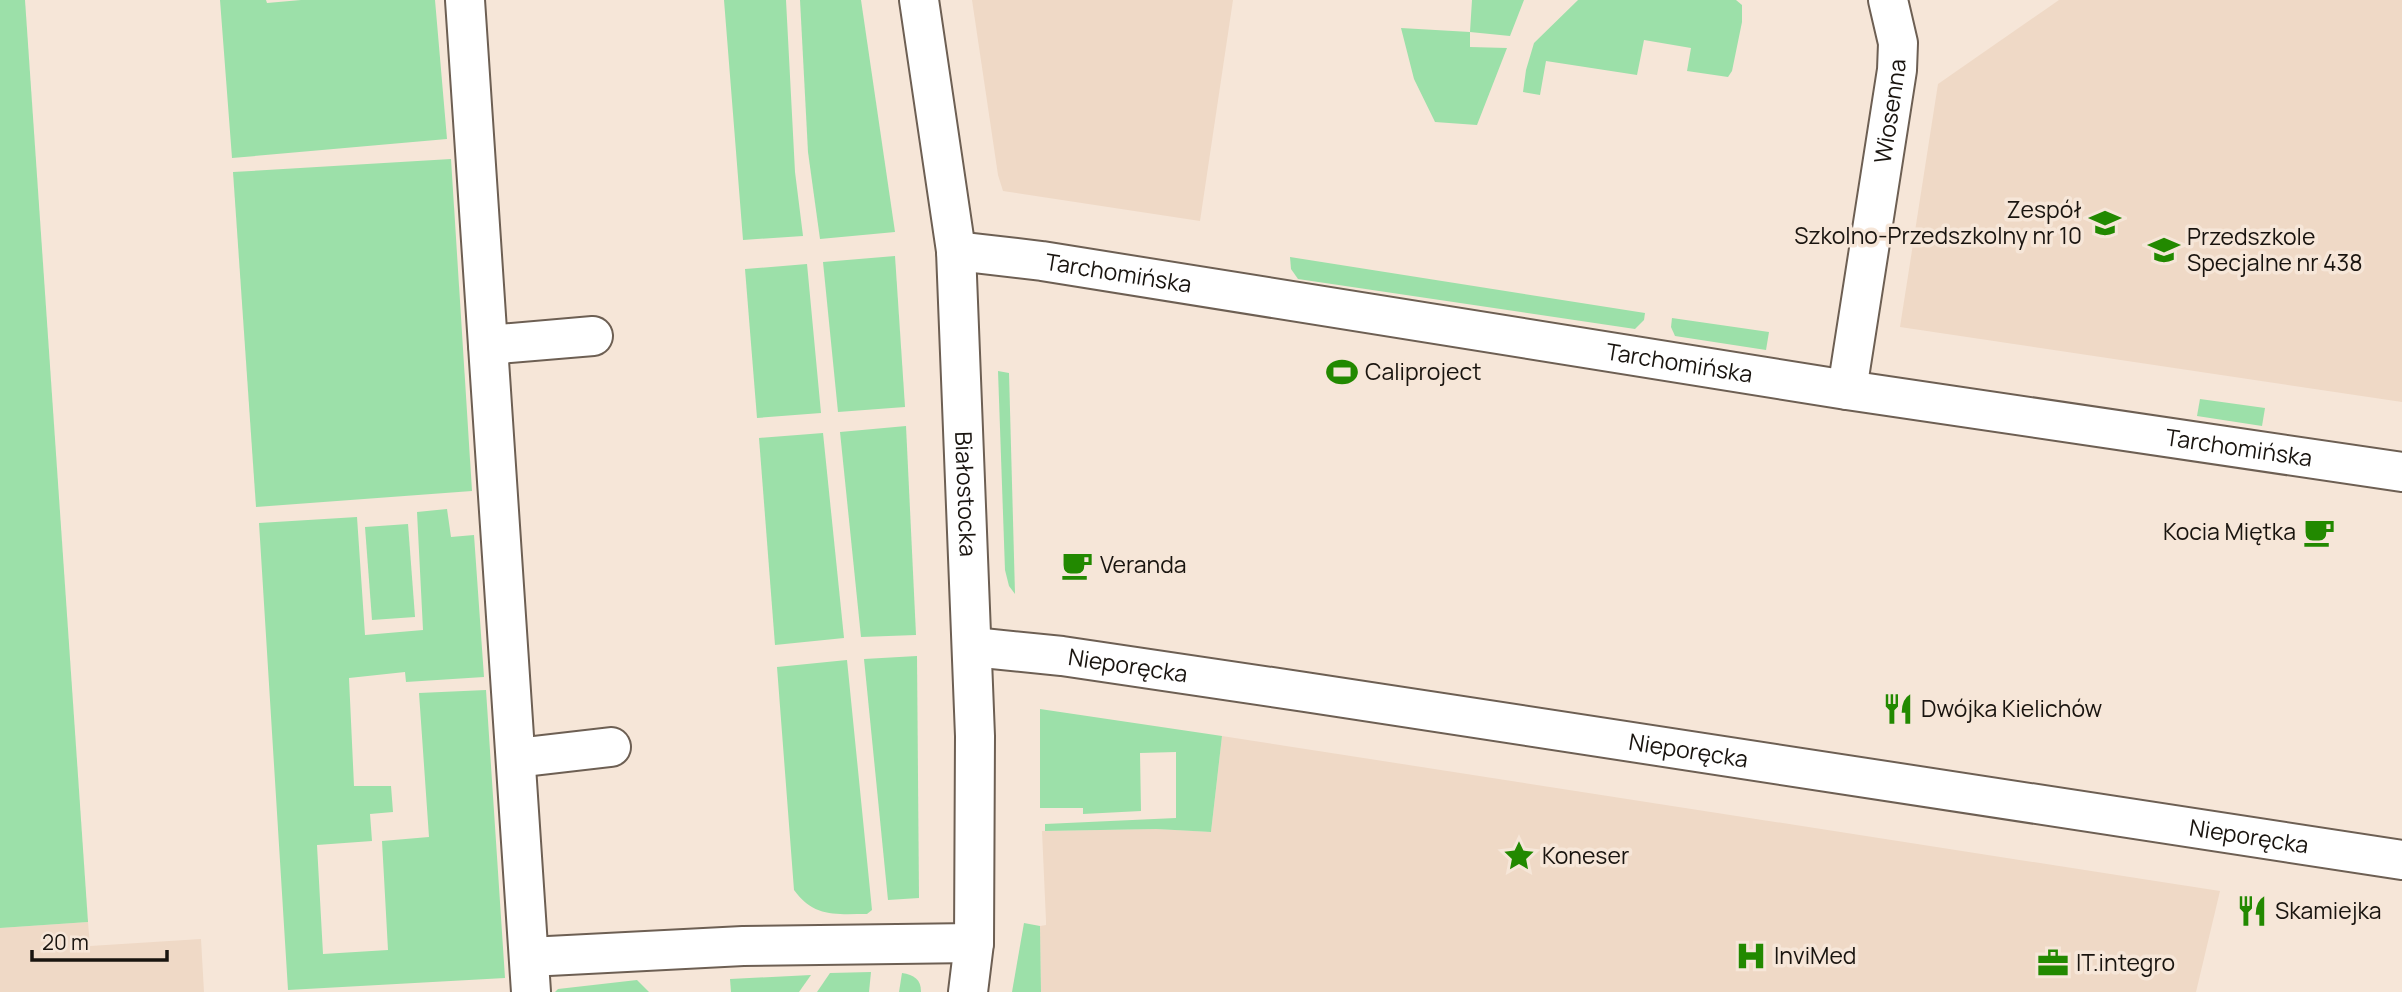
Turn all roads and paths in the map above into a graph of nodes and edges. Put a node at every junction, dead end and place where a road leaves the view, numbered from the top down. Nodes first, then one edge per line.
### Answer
1 (465, 0) edge
2 (919, 0) edge
3 (1888, 0) edge
4 (956, 251) junction
5 (593, 336) dead end
6 (488, 345) junction
7 (1847, 390) junction
8 (2402, 472) edge
9 (973, 647) junction
10 (611, 747) dead end
11 (516, 758) junction
12 (2402, 860) edge
13 (974, 943) junction
14 (530, 974) edge
15 (968, 992) edge

1 - 6 street
2 - 4 street, Białostocka
3 - 7 street, Wiosenna
4 - 7 street, Tarchomińska
4 - 9 street, Białostocka
5 - 6 street
6 - 11 street
7 - 8 street, Tarchomińska
9 - 12 street, Nieporęcka
9 - 13 street, Białostocka
10 - 11 street
11 - 14 street
13 - 14 street
13 - 15 street, Białostocka

